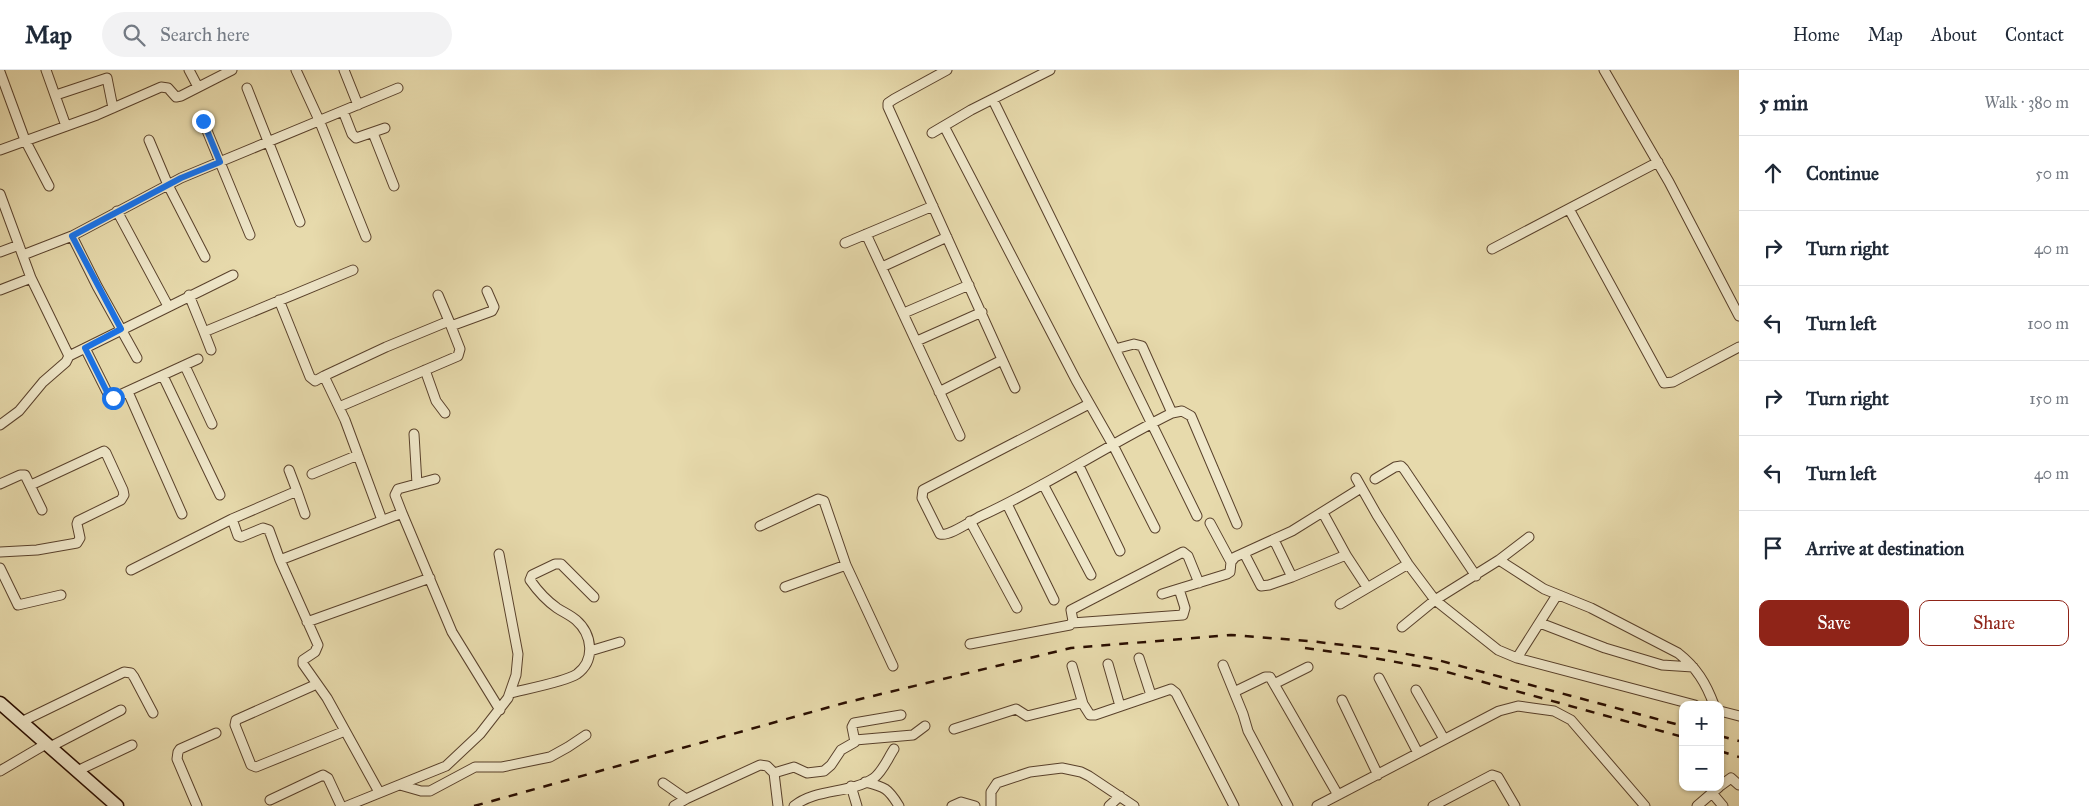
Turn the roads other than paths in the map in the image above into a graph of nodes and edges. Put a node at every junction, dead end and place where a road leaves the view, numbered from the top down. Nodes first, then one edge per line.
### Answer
1 (46, 70) edge
2 (189, 70) edge
3 (232, 70) edge
4 (296, 70) edge
5 (344, 70) edge
6 (947, 70) edge
7 (1050, 70) edge
8 (1604, 70) edge
9 (0, 72) edge
10 (107, 74) edge
11 (198, 87) junction
12 (247, 88) dead end
13 (398, 88) dead end
14 (56, 94) junction
15 (993, 100) junction
16 (358, 105) junction
17 (113, 108) junction
18 (343, 111) junction
19 (319, 120) junction
20 (203, 121) dead end
21 (66, 126) junction
22 (944, 126) junction
23 (385, 128) dead end
24 (373, 133) junction
25 (932, 133) dead end
26 (25, 140) junction
27 (149, 140) dead end
28 (268, 141) junction
29 (0, 150) edge
30 (220, 162) junction
31 (1658, 162) junction
32 (168, 185) junction
33 (49, 186) dead end
34 (394, 186) dead end
35 (0, 194) edge
36 (933, 206) junction
37 (1569, 209) junction
38 (117, 211) junction
39 (4, 218) edge
40 (300, 222) dead end
41 (866, 234) junction
42 (250, 235) dead end
43 (72, 236) junction
44 (366, 237) dead end
45 (947, 237) junction
46 (845, 243) dead end
47 (19, 246) junction
48 (1492, 250) dead end
49 (0, 252) edge
50 (23, 255) junction
51 (205, 257) dead end
52 (882, 267) junction
53 (353, 270) dead end
54 (233, 275) dead end
55 (31, 278) junction
56 (969, 285) junction
57 (0, 290) edge
58 (487, 291) dead end
59 (189, 295) junction
60 (438, 295) dead end
61 (279, 300) junction
62 (168, 306) junction
63 (982, 312) junction
64 (904, 313) junction
65 (1739, 316) edge
66 (450, 324) junction
67 (121, 329) junction
68 (204, 332) junction
69 (917, 341) junction
70 (1739, 347) edge
71 (85, 348) junction
72 (1115, 349) junction
73 (211, 350) dead end
74 (68, 356) junction
75 (137, 358) dead end
76 (198, 359) dead end
77 (1002, 360) junction
78 (185, 366) junction
79 (425, 370) junction
80 (163, 376) junction
81 (324, 376) junction
82 (1015, 388) dead end
83 (128, 392) junction
84 (939, 392) junction
85 (1089, 404) junction
86 (340, 407) junction
87 (445, 413) dead end
88 (1172, 413) junction
89 (1152, 423) junction
90 (212, 424) dead end
91 (0, 425) edge
92 (414, 434) dead end
93 (960, 436) dead end
94 (1113, 445) junction
95 (358, 455) junction
96 (1078, 466) junction
97 (289, 470) dead end
98 (312, 474) dead end
99 (1356, 478) dead end
100 (435, 479) dead end
101 (1375, 479) dead end
102 (0, 484) edge
103 (418, 484) junction
104 (1043, 484) junction
105 (31, 485) junction
106 (1362, 488) junction
107 (297, 491) junction
108 (220, 495) dead end
109 (1007, 504) junction
110 (42, 510) dead end
111 (402, 513) junction
112 (1323, 513) junction
113 (182, 514) dead end
114 (305, 514) dead end
115 (1197, 516) dead end
116 (232, 520) junction
117 (382, 520) junction
118 (970, 521) junction
119 (1210, 523) dead end
120 (1238, 524) dead end
121 (760, 526) dead end
122 (1155, 528) dead end
123 (1529, 537) dead end
124 (1274, 540) junction
125 (1120, 551) dead end
126 (0, 552) edge
127 (1244, 553) junction
128 (499, 554) dead end
129 (1346, 555) junction
130 (280, 560) junction
131 (1499, 560) junction
132 (1231, 562) junction
133 (1408, 564) junction
134 (846, 565) junction
135 (0, 568) edge
136 (131, 570) dead end
137 (1091, 575) dead end
138 (1476, 576) junction
139 (1292, 577) junction
140 (430, 578) junction
141 (1199, 583) junction
142 (785, 587) dead end
143 (1367, 587) junction
144 (1180, 589) junction
145 (61, 594) dead end
146 (1162, 594) dead end
147 (1557, 595) junction
148 (594, 597) dead end
149 (1054, 600) dead end
150 (1435, 600) junction
151 (1340, 604) dead end
152 (1017, 608) dead end
153 (307, 622) junction
154 (1072, 623) junction
155 (1540, 623) junction
156 (1402, 627) dead end
157 (620, 642) dead end
158 (970, 644) dead end
159 (590, 651) junction
160 (1139, 658) dead end
161 (1517, 658) junction
162 (1108, 664) dead end
163 (1223, 665) dead end
164 (893, 666) dead end
165 (1072, 666) dead end
166 (1308, 667) dead end
167 (1693, 667) junction
168 (1379, 678) dead end
169 (316, 684) junction
170 (1274, 684) junction
171 (1416, 690) dead end
172 (1234, 692) junction
173 (510, 693) junction
174 (1151, 695) junction
175 (1342, 700) dead end
176 (1680, 701) edge
177 (1713, 701) edge
178 (0, 703) edge
179 (1083, 704) junction
180 (1120, 706) junction
181 (121, 710) dead end
182 (500, 710) junction
183 (1724, 712) edge
184 (153, 713) dead end
185 (901, 716) dead end
186 (1739, 716) edge
187 (20, 722) junction
188 (925, 726) dead end
189 (954, 730) dead end
190 (345, 731) junction
191 (216, 733) dead end
192 (586, 736) dead end
193 (1444, 739) junction
194 (855, 740) junction
195 (132, 745) dead end
196 (48, 746) junction
197 (894, 749) dead end
198 (1418, 753) junction
199 (0, 771) edge
200 (77, 771) junction
201 (774, 773) junction
202 (1378, 775) junction
203 (865, 782) junction
204 (663, 783) dead end
205 (1724, 784) edge
206 (399, 785) junction
207 (1739, 785) edge
208 (851, 786) junction
209 (1715, 791) edge
210 (1718, 791) edge
211 (379, 792) junction
212 (1338, 795) junction
213 (1120, 796) junction
214 (686, 798) junction
215 (270, 800) dead end
216 (117, 806) edge
217 (197, 806) edge
218 (341, 806) edge
219 (347, 806) edge
220 (674, 806) edge
221 (778, 806) edge
222 (794, 806) edge
223 (857, 806) edge
224 (899, 806) edge
225 (952, 806) edge
226 (975, 806) edge
227 (992, 806) edge
228 (1109, 806) edge
229 (1134, 806) edge
230 (1234, 806) edge
231 (1288, 806) edge
232 (1317, 806) edge
233 (1435, 806) edge
234 (1515, 806) edge
235 (1645, 806) edge
236 (1697, 806) edge
237 (1723, 806) edge

1 - 14 street
2 - 11 street
3 - 11 street
4 - 19 street
5 - 16 street
6 - 36 street
7 - 15 street
8 - 31 street
9 - 26 street
10 - 14 street
10 - 17 street
11 - 17 street
12 - 28 street
13 - 16 street
14 - 21 street
15 - 22 street
15 - 72 street
16 - 18 street
17 - 21 street
18 - 19 street
18 - 24 street
19 - 28 street
19 - 44 street
20 - 30 street
21 - 26 street
22 - 25 street
22 - 85 street
23 - 24 street
24 - 34 street
26 - 29 street
26 - 33 street
27 - 32 street
28 - 30 street
28 - 40 street
30 - 32 street
30 - 42 street
31 - 37 street
31 - 65 street
32 - 38 street
32 - 51 street
35 - 39 street
36 - 41 street
36 - 45 street
37 - 48 street
37 - 70 street
38 - 43 street
38 - 62 street
39 - 47 street
41 - 46 street
41 - 52 street
43 - 50 street
43 - 67 street
45 - 52 street
45 - 56 street
47 - 49 street
47 - 50 street
50 - 55 street
52 - 64 street
53 - 61 street
54 - 59 street
55 - 57 street
55 - 74 street
56 - 63 street
56 - 64 street
58 - 66 street
59 - 62 street
59 - 68 street
60 - 66 street
61 - 68 street
61 - 81 street
62 - 67 street
63 - 69 street
63 - 77 street
64 - 69 street
66 - 79 street
66 - 81 street
67 - 71 street
67 - 75 street
68 - 73 street
69 - 84 street
71 - 74 street
71 - 83 street
72 - 88 street
72 - 89 street
74 - 91 street
76 - 78 street
77 - 82 street
77 - 84 street
78 - 80 street
78 - 90 street
79 - 86 street
79 - 87 street
80 - 83 street
80 - 108 street
81 - 86 street
83 - 113 street
84 - 93 street
85 - 94 street
85 - 118 street
86 - 95 street
88 - 89 street
88 - 120 street
89 - 94 street
89 - 115 street
92 - 103 street
94 - 96 street
94 - 122 street
95 - 98 street
95 - 117 street
96 - 104 street
96 - 125 street
97 - 107 street
99 - 106 street
100 - 103 street
101 - 138 street
102 - 105 street
103 - 111 street
104 - 109 street
104 - 137 street
105 - 110 street
105 - 126 street
106 - 112 street
106 - 133 street
107 - 114 street
107 - 116 street
109 - 118 street
109 - 149 street
111 - 117 street
111 - 140 street
112 - 124 street
112 - 129 street
116 - 130 street
116 - 136 street
117 - 130 street
118 - 152 street
119 - 132 street
121 - 134 street
123 - 131 street
124 - 127 street
124 - 139 street
127 - 132 street
127 - 139 street
128 - 173 street
129 - 139 street
129 - 143 street
130 - 153 street
131 - 138 street
131 - 147 street
132 - 141 street
133 - 143 street
133 - 150 street
134 - 142 street
134 - 164 street
135 - 145 street
138 - 150 street
140 - 153 street
140 - 182 street
141 - 144 street
141 - 154 street
143 - 151 street
144 - 146 street
144 - 154 street
147 - 155 street
147 - 167 street
148 - 159 street
150 - 156 street
150 - 161 street
153 - 169 street
154 - 158 street
155 - 161 street
155 - 167 street
157 - 159 street
159 - 173 street
160 - 174 street
161 - 176 street
162 - 180 street
163 - 172 street
165 - 179 street
166 - 170 street
167 - 177 street
168 - 198 street
169 - 190 street
169 - 190 street
170 - 172 street
170 - 212 street
171 - 193 street
172 - 231 street
173 - 182 street
174 - 180 street
174 - 230 street
175 - 202 street
178 - 187 main road
179 - 180 street
179 - 189 street
181 - 196 street
182 - 206 street
183 - 186 street
184 - 187 street
185 - 194 street
187 - 196 main road
188 - 194 street
190 - 211 street
191 - 217 street
192 - 206 street
193 - 198 street
193 - 235 street
194 - 201 street
195 - 200 street
196 - 199 street
196 - 200 main road
197 - 203 street
198 - 202 street
200 - 216 main road
201 - 214 street
201 - 221 street
202 - 212 street
203 - 208 street
203 - 224 street
204 - 214 street
205 - 207 street
206 - 211 street
208 - 222 street
208 - 223 street
209 - 236 street
210 - 237 street
211 - 219 street
212 - 232 street
213 - 227 street
213 - 228 street
213 - 229 street
214 - 220 street
215 - 218 street
225 - 226 street
233 - 234 street

